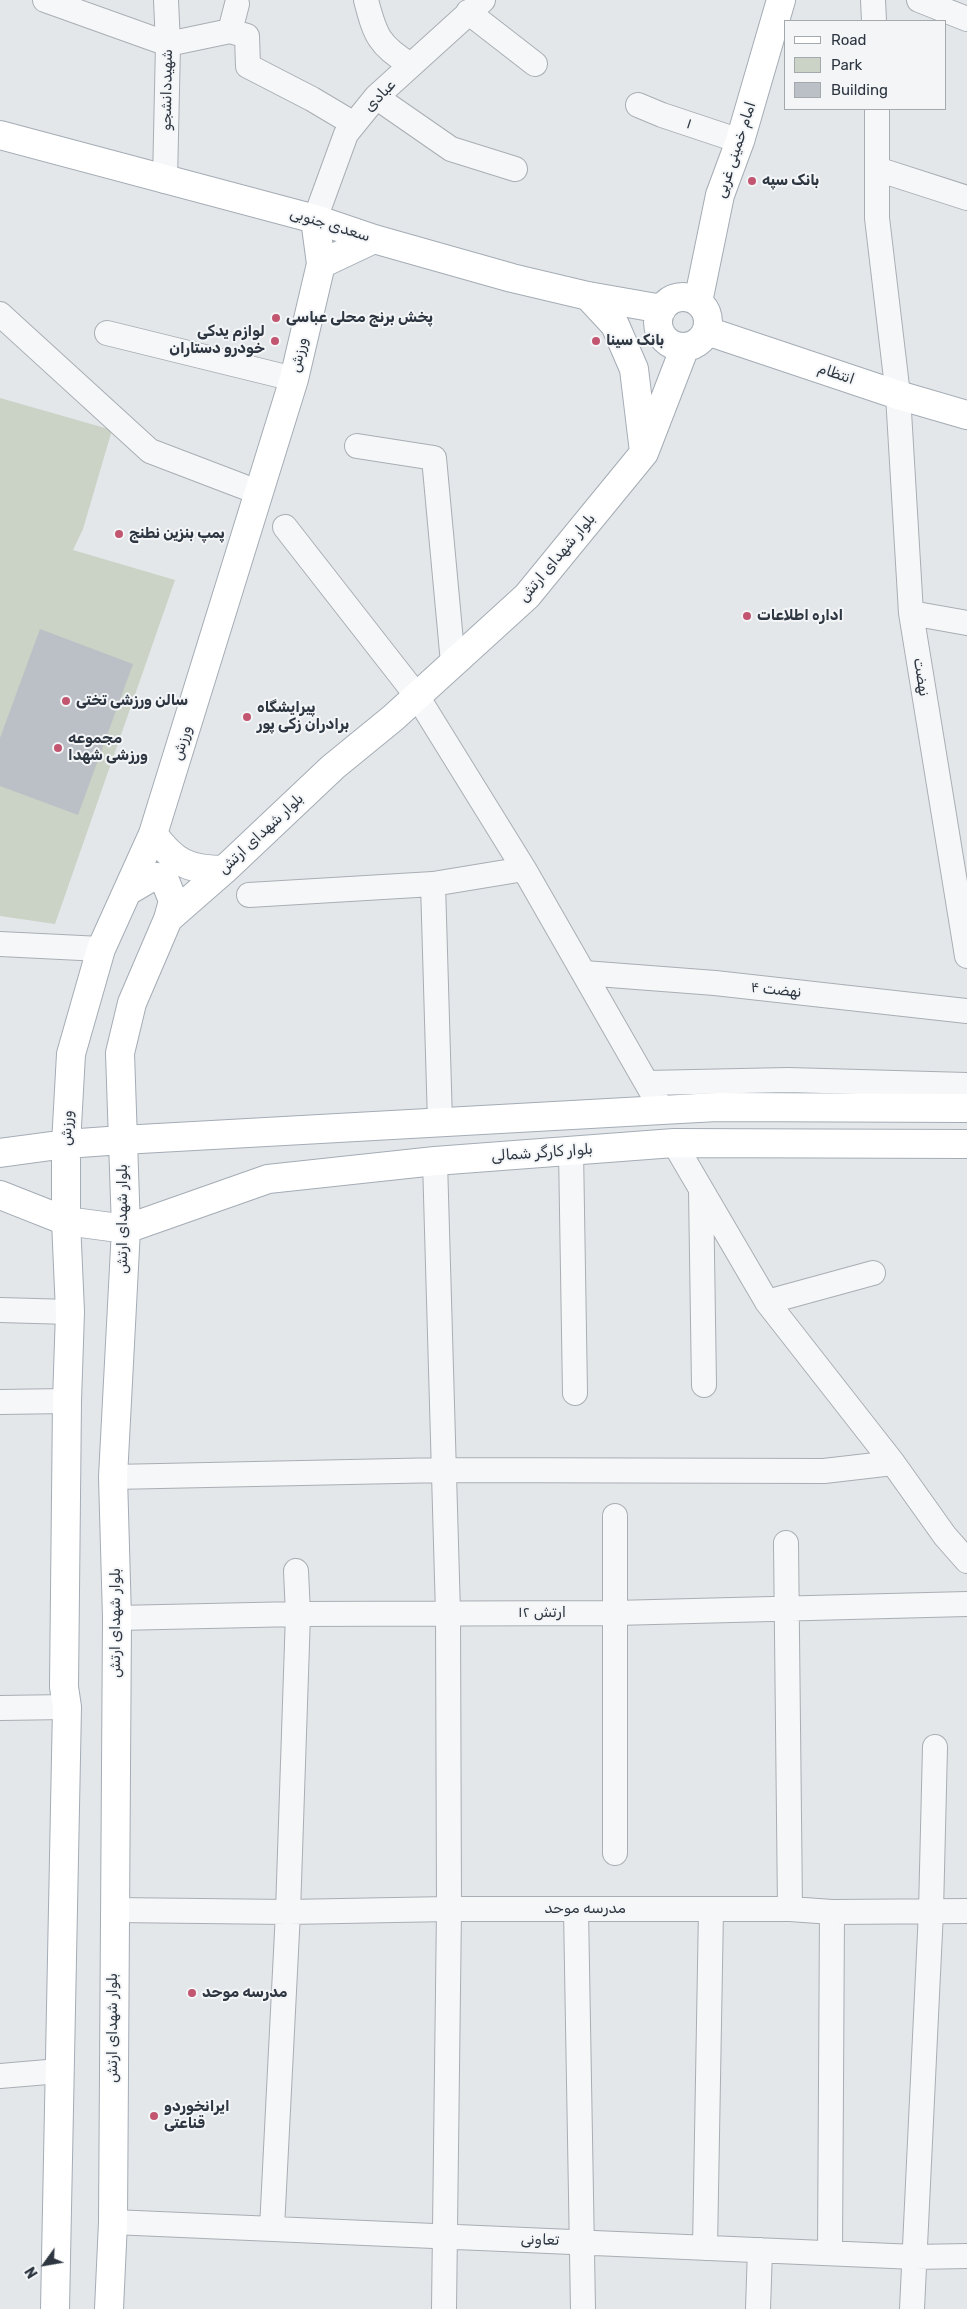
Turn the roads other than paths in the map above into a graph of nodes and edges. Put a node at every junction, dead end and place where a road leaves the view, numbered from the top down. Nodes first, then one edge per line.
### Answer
1 (45, 0) edge
2 (166, 0) edge
3 (366, 0) edge
4 (781, 0) edge
5 (873, 0) edge
6 (919, 0) edge
7 (238, 4) dead end
8 (476, 6) edge
9 (967, 19) edge
10 (874, 20) edge
11 (230, 31) junction
12 (168, 44) junction
13 (535, 64) dead end
14 (411, 65) junction
15 (376, 97) junction
16 (638, 105) dead end
17 (877, 110) edge
18 (354, 124) junction
19 (0, 135) edge
20 (740, 140) junction
21 (515, 169) dead end
22 (877, 169) junction
23 (165, 180) junction
24 (967, 198) edge
25 (315, 219) junction
26 (374, 239) junction
27 (321, 264) junction
28 (588, 296) junction
29 (698, 302) junction
30 (662, 309) junction
31 (0, 314) edge
32 (707, 331) junction
33 (106, 333) dead end
34 (685, 347) junction
35 (294, 379) junction
36 (898, 396) junction
37 (967, 415) edge
38 (358, 446) dead end
39 (644, 453) junction
40 (260, 493) junction
41 (285, 527) dead end
42 (911, 613) junction
43 (967, 622) edge
44 (453, 663) junction
45 (417, 696) junction
46 (153, 834) junction
47 (524, 869) junction
48 (224, 870) junction
49 (433, 884) junction
50 (128, 891) junction
51 (249, 896) dead end
52 (962, 899) edge
53 (168, 919) junction
54 (0, 944) edge
55 (101, 949) junction
56 (967, 956) edge
57 (584, 973) junction
58 (967, 1011) edge
59 (647, 1083) junction
60 (967, 1085) edge
61 (967, 1108) edge
62 (662, 1110) junction
63 (440, 1122) junction
64 (122, 1140) junction
65 (674, 1143) junction
66 (66, 1144) junction
67 (967, 1144) edge
68 (571, 1150) junction
69 (0, 1153) edge
70 (436, 1161) junction
71 (701, 1189) junction
72 (0, 1196) edge
73 (66, 1221) junction
74 (126, 1229) junction
75 (873, 1273) dead end
76 (767, 1302) junction
77 (0, 1310) edge
78 (70, 1312) junction
79 (704, 1386) dead end
80 (575, 1394) dead end
81 (67, 1401) junction
82 (0, 1402) edge
83 (893, 1463) junction
84 (444, 1470) junction
85 (112, 1477) junction
86 (615, 1516) dead end
87 (786, 1543) dead end
88 (967, 1561) edge
89 (296, 1571) dead end
90 (967, 1604) edge
91 (787, 1608) junction
92 (448, 1613) junction
93 (616, 1613) junction
94 (298, 1614) junction
95 (117, 1618) junction
96 (68, 1707) junction
97 (0, 1708) edge
98 (935, 1748) dead end
99 (615, 1854) dead end
100 (449, 1909) junction
101 (790, 1909) junction
102 (114, 1910) junction
103 (576, 1910) junction
104 (711, 1910) junction
105 (931, 1911) junction
106 (967, 1911) edge
107 (288, 1912) junction
108 (832, 1912) junction
109 (59, 2071) junction
110 (0, 2076) edge
111 (113, 2222) junction
112 (272, 2228) junction
113 (445, 2236) junction
114 (582, 2242) junction
115 (705, 2248) junction
116 (760, 2250) junction
117 (830, 2253) junction
118 (967, 2256) edge
119 (915, 2257) junction
120 (54, 2309) edge
121 (110, 2309) edge
122 (444, 2309) edge
123 (583, 2309) edge
124 (758, 2309) edge
125 (912, 2309) edge

1 - 12 street
2 - 12 street, شهیددانشجو
3 - 14 street
4 - 20 main road, امام خمینی غربی
5 - 10 street
6 - 9 street
7 - 11 street
8 - 13 street
8 - 14 street, عبادی
11 - 12 street
11 - 18 street
12 - 23 street, شهیددانشجو
14 - 15 street, عبادی
15 - 18 street, عبادی
15 - 21 street
16 - 20 street, ۱
17 - 22 street, نهضت
18 - 25 street, عبادی
19 - 23 main road, سعدی جنوبی
20 - 29 main road, امام خمینی غربی
22 - 24 street
22 - 36 street, نهضت
23 - 25 main road, سعدی جنوبی
25 - 26 main road, سعدی جنوبی
25 - 27 main road, ورزش
26 - 27 main road
26 - 28 main road, سعدی جنوبی
27 - 35 main road, ورزش
28 - 30 main road, سعدی جنوبی
28 - 39 main road
29 - 30 main road
29 - 32 main road
30 - 34 main road
31 - 40 street
32 - 34 main road
32 - 36 main road, انتظام
33 - 35 street
34 - 39 main road, بلوار شهدای ارتش
35 - 40 main road, ورزش
36 - 37 main road, انتظام
36 - 42 street, نهضت
38 - 44 street
39 - 44 main road, بلوار شهدای ارتش
40 - 46 main road, ورزش
41 - 45 street
42 - 43 street
42 - 52 street, نهضت
44 - 45 main road, بلوار شهدای ارتش
45 - 47 street
45 - 48 main road, بلوار شهدای ارتش
46 - 48 main road
46 - 50 main road, ورزش
47 - 49 street
47 - 57 street
48 - 53 main road, بلوار شهدای ارتش
49 - 51 street
49 - 63 street
50 - 53 main road
50 - 55 main road, ورزش
52 - 56 street, نهضت
53 - 64 main road, بلوار شهدای ارتش
54 - 55 street
55 - 66 main road, ورزش
57 - 58 street, نهضت ۴
57 - 59 street
59 - 60 street
59 - 62 street
61 - 62 main road
62 - 63 main road
63 - 64 main road
64 - 66 main road
64 - 74 main road, بلوار شهدای ارتش
65 - 67 main road, بلوار کارگر شمالی
65 - 68 main road, بلوار کارگر شمالی
65 - 71 street
66 - 69 main road
66 - 73 main road, ورزش
68 - 70 main road, بلوار کارگر شمالی
68 - 80 street
70 - 74 main road, بلوار کارگر شمالی
70 - 84 street
71 - 76 street
71 - 79 street
72 - 73 main road
73 - 74 main road
73 - 78 main road
74 - 85 main road, بلوار شهدای ارتش
75 - 76 street
76 - 83 street
77 - 78 street
78 - 81 main road
81 - 82 street
81 - 96 main road
83 - 84 street
83 - 88 street
84 - 85 street
84 - 92 street
85 - 95 main road, بلوار شهدای ارتش
86 - 93 street
87 - 91 street
89 - 94 street
90 - 91 street, ارتش ۱۲
91 - 93 street, ارتش ۱۲
91 - 101 street
92 - 93 street, ارتش ۱۲
92 - 94 street, ارتش ۱۲
92 - 100 street
93 - 99 street
94 - 95 street, ارتش ۱۲
94 - 107 street
95 - 102 main road, بلوار شهدای ارتش
96 - 97 street
96 - 109 main road
98 - 105 street
100 - 103 street, مدرسه موحد
100 - 107 street, مدرسه موحد
100 - 113 street
101 - 104 street, مدرسه موحد
101 - 108 street, مدرسه موحد
102 - 107 street, مدرسه موحد
102 - 111 main road, بلوار شهدای ارتش
103 - 104 street, مدرسه موحد
103 - 114 street
104 - 115 street
105 - 106 street, مدرسه موحد
105 - 108 street, مدرسه موحد
105 - 119 street
107 - 112 street
108 - 117 street
109 - 110 street
109 - 120 main road
111 - 112 street, تعاونی
111 - 121 main road, بلوار شهدای ارتش
112 - 113 street, تعاونی
113 - 114 street, تعاونی
113 - 122 street
114 - 115 street, تعاونی
114 - 123 street
115 - 116 street, تعاونی
116 - 117 street, تعاونی
116 - 124 street
117 - 119 street, تعاونی
118 - 119 street, تعاونی
119 - 125 street

